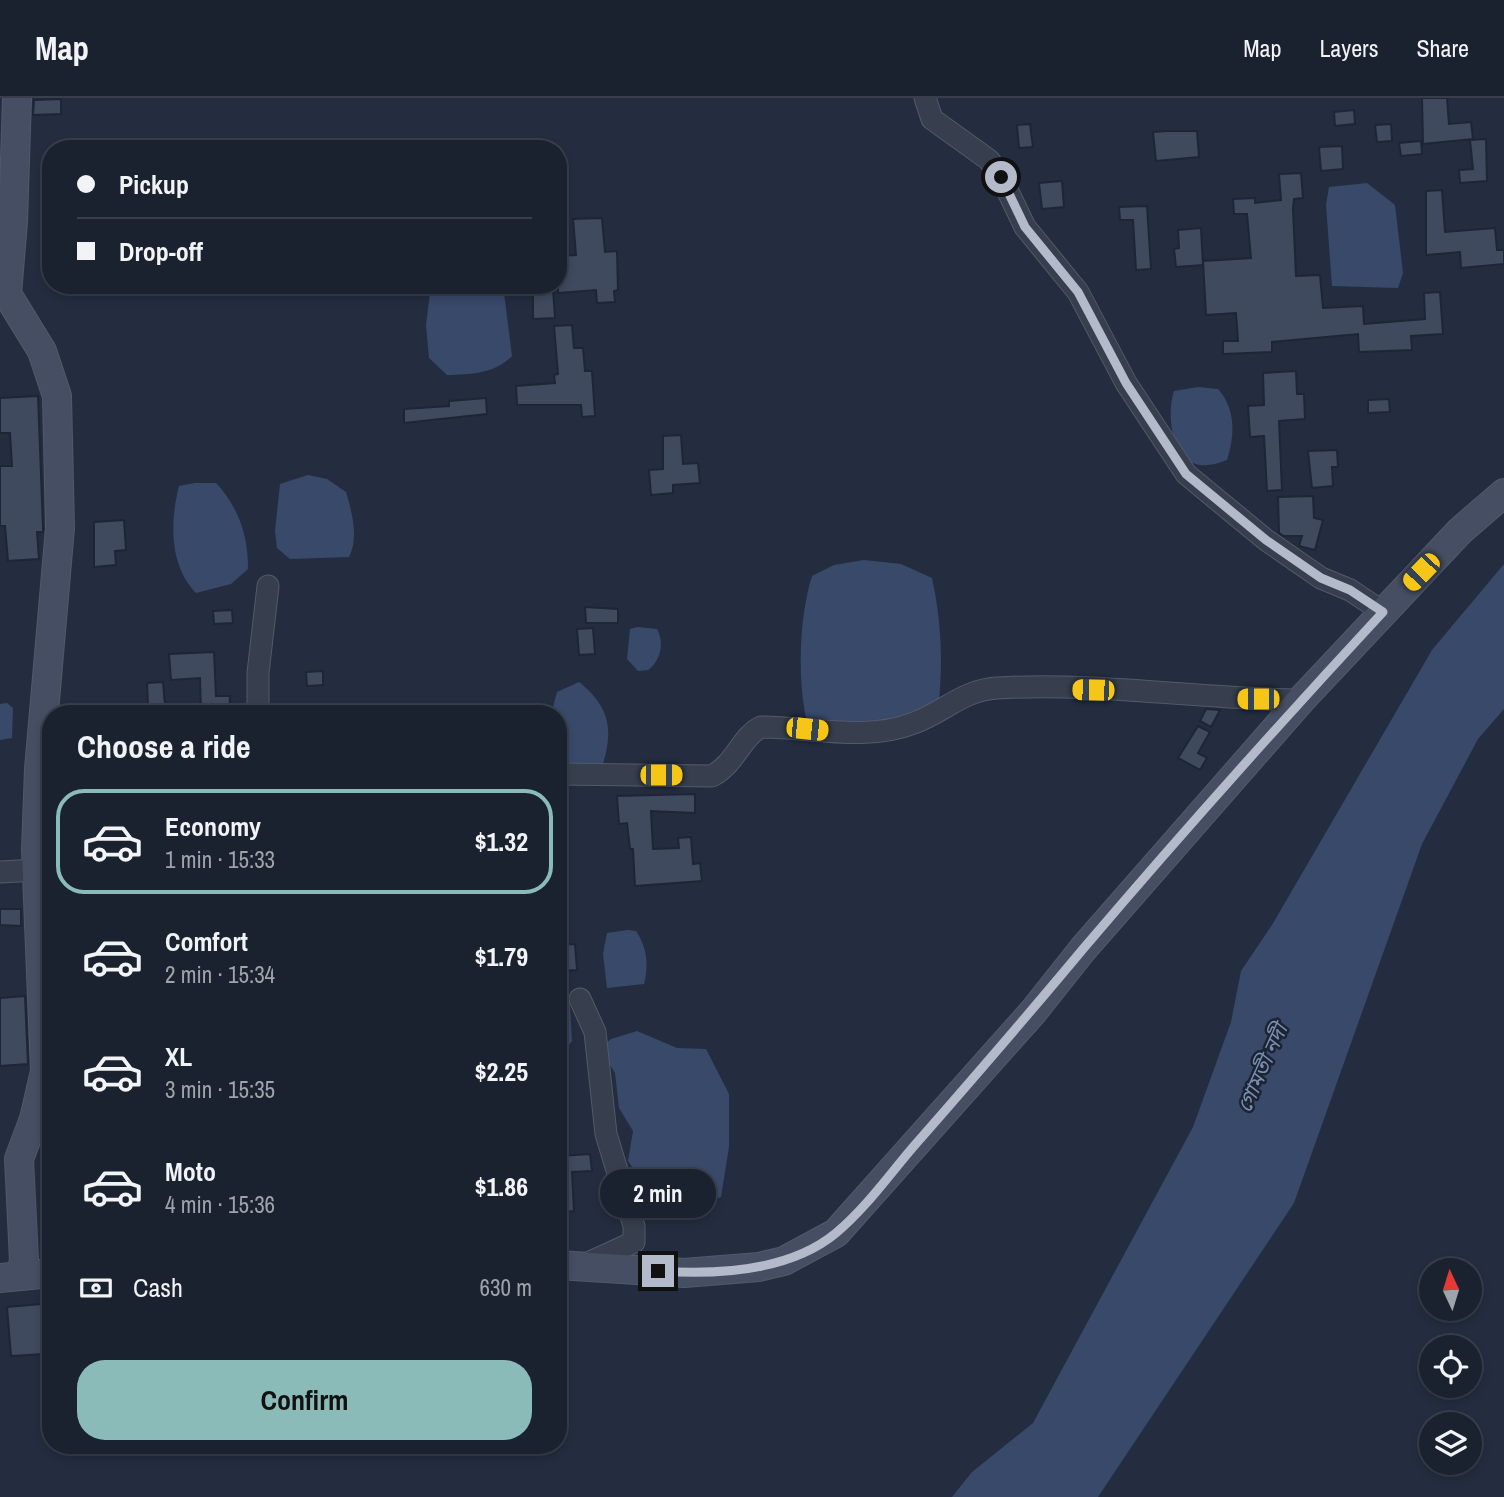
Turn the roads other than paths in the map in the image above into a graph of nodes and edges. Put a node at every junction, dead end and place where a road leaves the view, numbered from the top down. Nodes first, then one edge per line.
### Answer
1 (17, 98) edge
2 (925, 98) edge
3 (1504, 493) edge
4 (268, 586) dead end
5 (1383, 612) junction
6 (1301, 700) junction
7 (45, 705) edge
8 (258, 705) edge
9 (42, 735) edge
10 (567, 774) edge
11 (37, 870) junction
12 (0, 872) edge
13 (42, 942) edge
14 (580, 999) dead end
15 (42, 1084) edge
16 (569, 1265) edge
17 (42, 1274) edge
18 (10, 1277) edge

1 - 7 street
2 - 5 street
3 - 5 street
4 - 8 street
5 - 6 street
6 - 10 street
6 - 16 street
9 - 11 street
11 - 12 street
11 - 13 street
14 - 16 street
15 - 18 street
17 - 18 street

